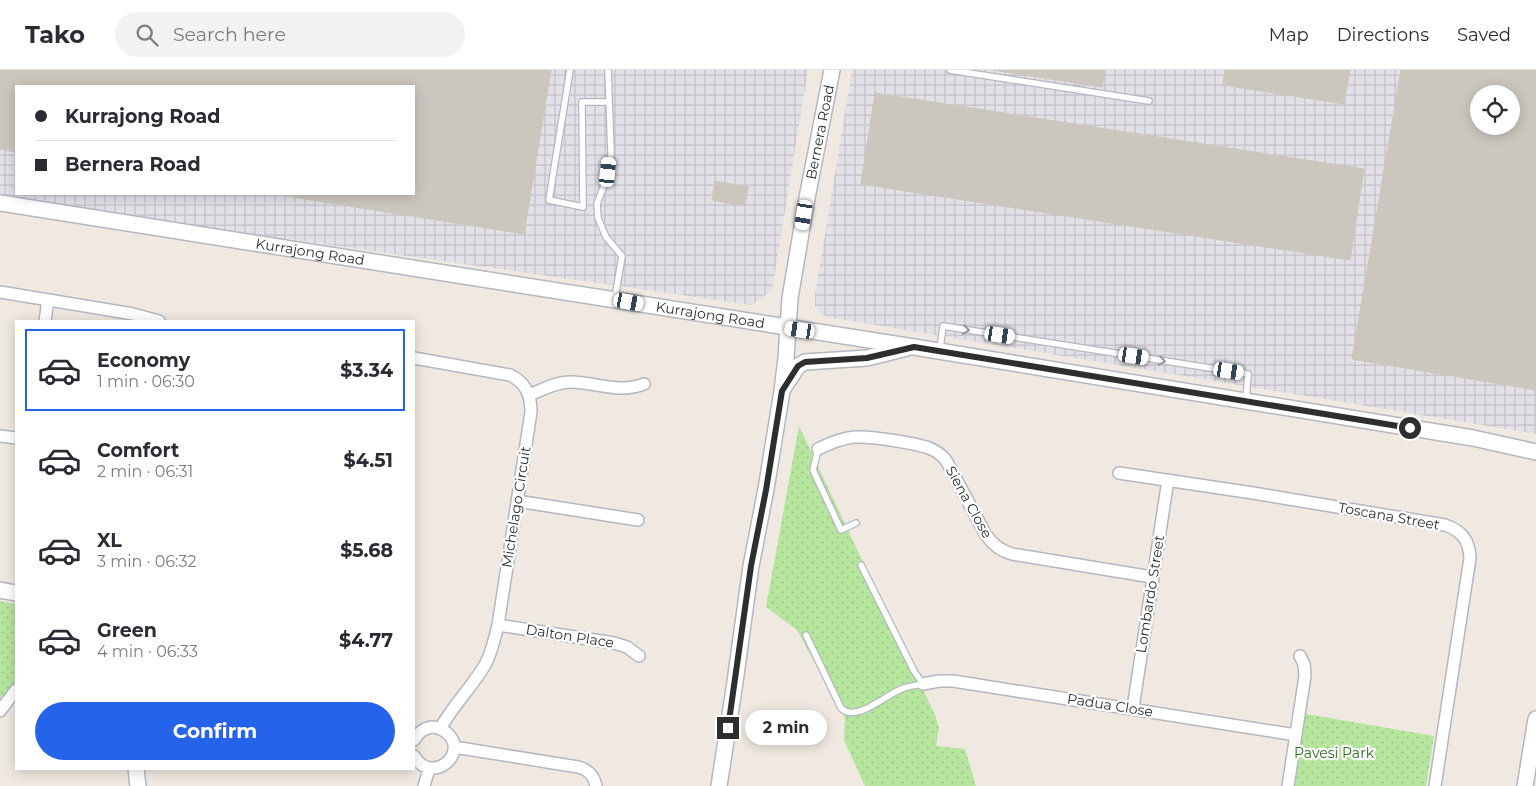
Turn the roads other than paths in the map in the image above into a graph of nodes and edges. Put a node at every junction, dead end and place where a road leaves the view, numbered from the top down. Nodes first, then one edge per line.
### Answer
1 (570, 70) edge
2 (608, 70) edge
3 (832, 70) edge
4 (950, 70) edge
5 (1148, 101) dead end
6 (609, 102) junction
7 (0, 203) edge
8 (0, 292) edge
9 (48, 300) junction
10 (615, 300) junction
11 (45, 320) edge
12 (155, 320) edge
13 (787, 328) junction
14 (914, 347) junction
15 (939, 352) junction
16 (415, 358) edge
17 (644, 384) dead end
18 (782, 391) junction
19 (529, 395) junction
20 (1246, 401) junction
21 (0, 436) edge
22 (15, 438) edge
23 (818, 449) joint
24 (1536, 452) edge
25 (1119, 473) dead end
26 (1168, 480) junction
27 (517, 501) junction
28 (638, 520) dead end
29 (856, 524) dead end
30 (861, 565) dead end
31 (1152, 577) junction
32 (0, 590) edge
33 (15, 593) edge
34 (498, 625) junction
35 (806, 635) dead end
36 (638, 656) dead end
37 (1300, 656) dead end
38 (923, 684) junction
39 (15, 691) edge
40 (1133, 708) junction
41 (0, 710) edge
42 (1536, 719) edge
43 (440, 729) junction
44 (1296, 735) junction
45 (415, 739) edge
46 (454, 747) junction
47 (415, 758) edge
48 (429, 769) junction
49 (136, 770) edge
50 (138, 786) edge
51 (424, 786) edge
52 (596, 786) edge
53 (719, 786) edge
54 (1288, 786) edge
55 (1435, 786) edge
56 (1525, 786) edge

1 - 6 lane
2 - 6 lane
3 - 13 main road, Bernera Road
4 - 5 lane
6 - 10 lane
7 - 10 main road, Kurrajong Road
8 - 9 street
9 - 11 street
9 - 12 street
10 - 13 main road, Kurrajong Road
13 - 14 main road, Kurrajong Road
13 - 18 main road, Bernera Road
14 - 15 main road, Kurrajong Road
14 - 18 main road
15 - 20 main road, Kurrajong Road
15 -> 20 lane
16 - 19 street
17 - 19 street
18 - 53 main road, Bernera Road
19 - 27 street, Michelago Circuit
20 - 24 main road, Kurrajong Road
21 - 22 street
23 - 29 lane
23 - 31 street, Siena Close
25 - 26 street, Toscana Street
26 - 31 street, Lombardo Street
26 - 55 street, Toscana Street
27 - 28 street
27 - 34 street, Michelago Circuit
30 - 38 lane
31 - 40 street, Lombardo Street
32 - 33 main road
34 - 36 street, Dalton Place
34 - 43 street, Michelago Circuit
35 - 38 lane
37 - 44 street
38 - 40 street, Padua Close
39 - 41 street
40 - 44 street, Padua Close
42 - 56 main road
43 - 45 street
43 - 46 street
44 - 54 street
46 - 48 street
46 - 52 street
47 - 48 street
48 - 51 street
49 - 50 main road

